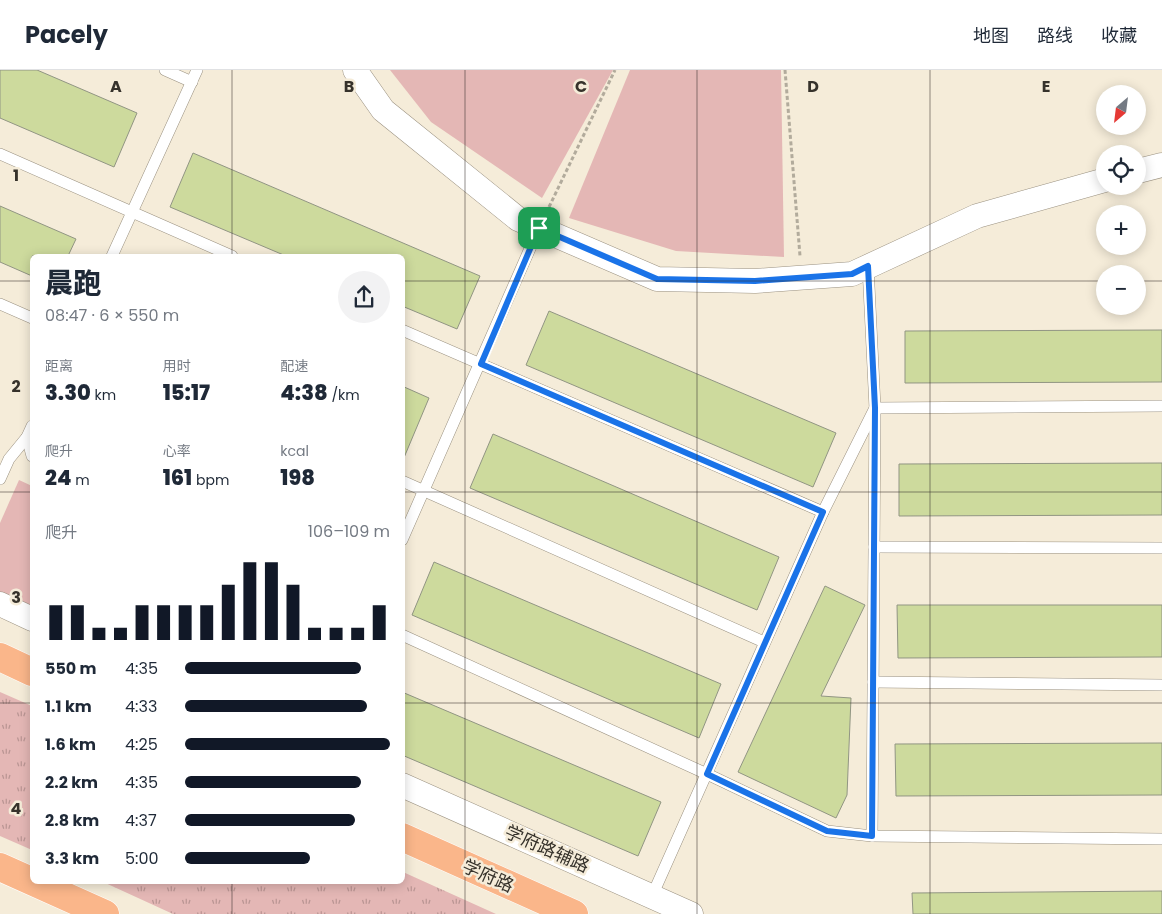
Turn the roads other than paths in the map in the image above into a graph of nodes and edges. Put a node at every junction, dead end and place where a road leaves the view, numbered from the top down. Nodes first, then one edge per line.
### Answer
1 (165, 70) edge
2 (197, 70) edge
3 (355, 70) edge
4 (192, 82) junction
5 (0, 154) edge
6 (1162, 165) edge
7 (1146, 169) edge
8 (1096, 183) edge
9 (132, 213) junction
10 (539, 228) junction
11 (113, 254) edge
12 (227, 254) edge
13 (868, 266) junction
14 (0, 304) edge
15 (30, 317) edge
16 (405, 331) edge
17 (481, 364) junction
18 (1162, 406) edge
19 (875, 408) junction
20 (30, 431) edge
21 (27, 438) junction
22 (30, 449) edge
23 (0, 479) edge
24 (405, 483) edge
25 (424, 491) junction
26 (823, 512) junction
27 (405, 533) edge
28 (874, 547) junction
29 (1162, 548) edge
30 (0, 604) edge
31 (30, 618) edge
32 (405, 636) edge
33 (764, 642) junction
34 (0, 657) edge
35 (30, 671) edge
36 (873, 682) junction
37 (1162, 685) edge
38 (707, 774) junction
39 (405, 786) edge
40 (872, 836) junction
41 (405, 838) edge
42 (1162, 839) edge
43 (0, 867) edge
44 (30, 880) edge
45 (38, 884) edge
46 (652, 896) junction
47 (105, 914) edge
48 (574, 914) edge
49 (691, 914) edge

1 - 4 lane
2 - 4 lane
3 - 10 street
4 - 9 lane
5 - 9 lane
6 - 7 street
8 - 13 street
9 - 11 lane
9 - 12 lane
10 - 13 street
10 - 17 lane
13 - 19 lane
14 - 15 lane
16 - 17 lane
17 - 25 lane
17 - 26 lane
18 - 19 lane
19 - 26 lane
19 - 28 lane
20 - 21 lane
21 - 22 lane
21 - 23 lane
24 - 25 lane
25 - 27 lane
25 - 33 lane
26 - 33 lane
28 - 29 lane
28 - 36 lane
30 - 31 street
32 - 38 lane
33 - 38 lane
34 - 35 highway
36 - 37 lane
36 - 40 lane
38 - 40 lane
38 - 46 lane
39 - 46 street, 学府路辅路
40 - 42 lane
41 - 48 highway, 学府路
43 - 44 highway
45 - 47 highway
46 - 49 street, 学府路辅路

